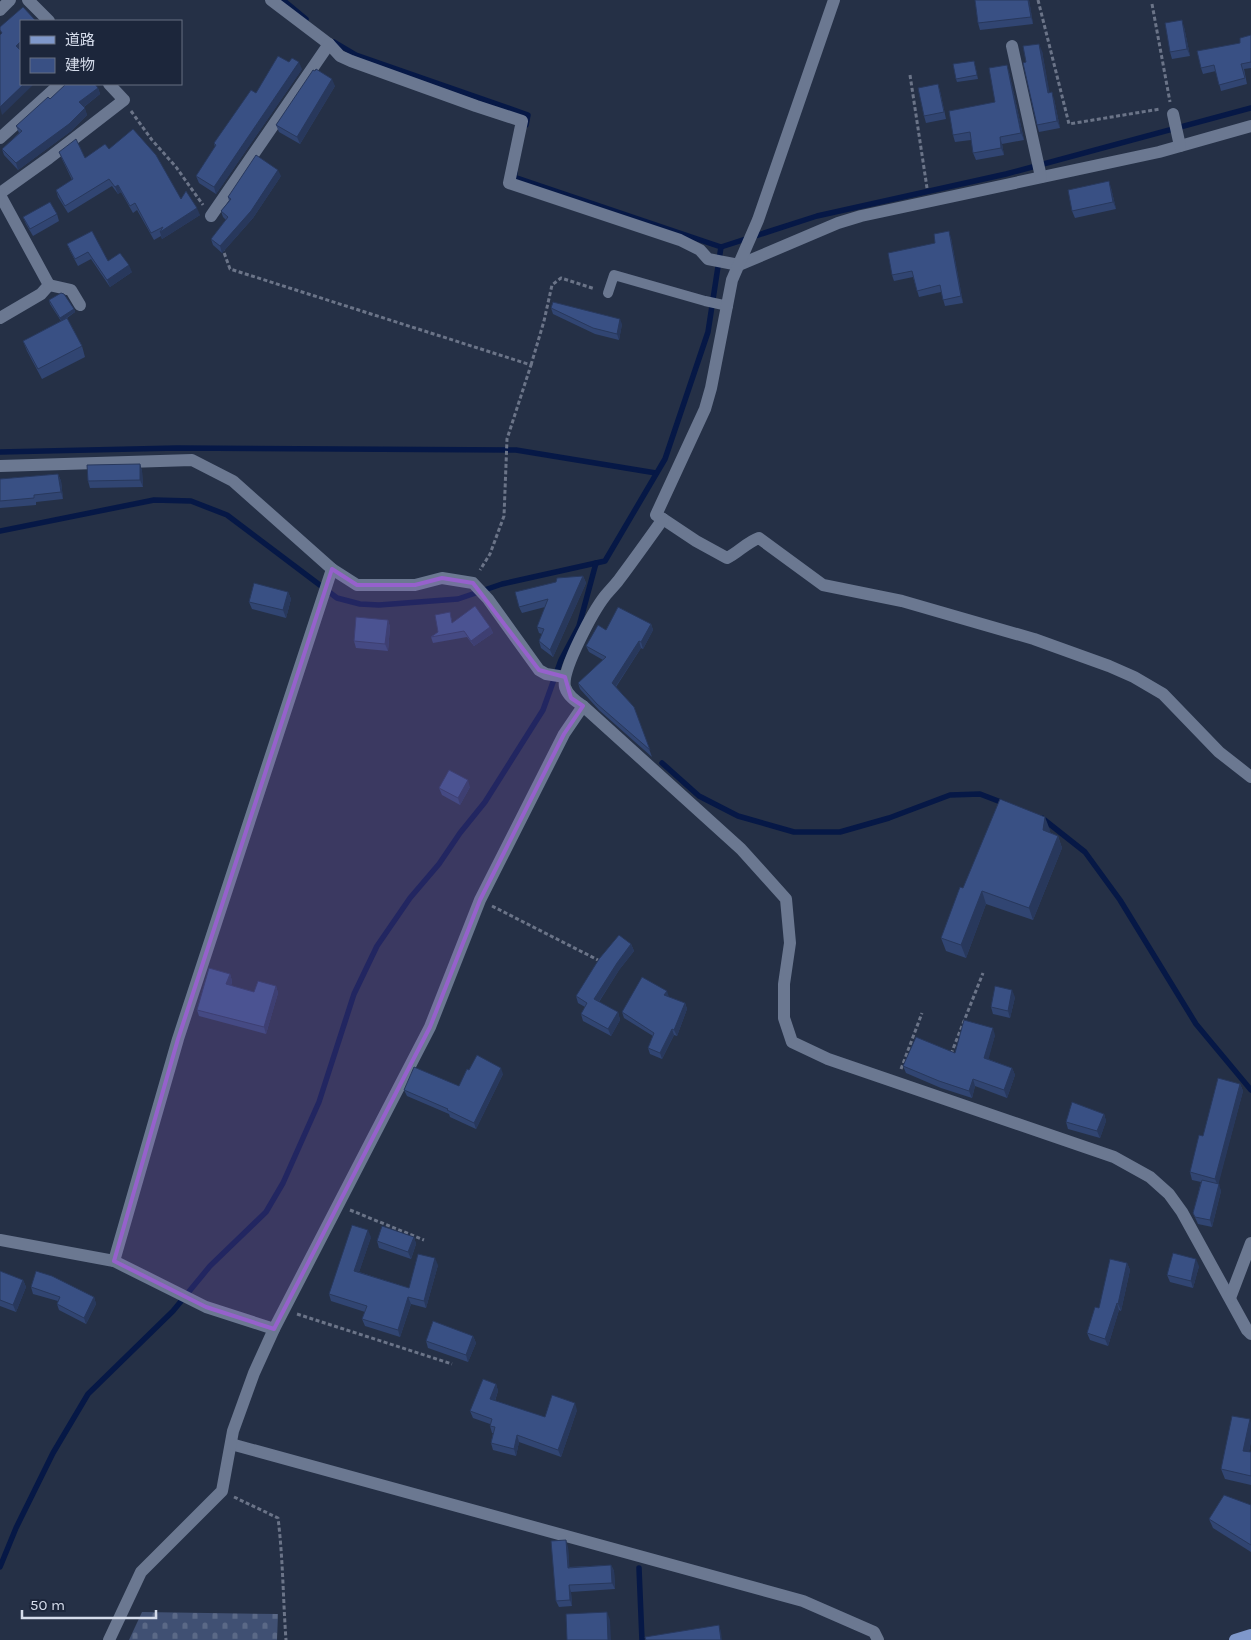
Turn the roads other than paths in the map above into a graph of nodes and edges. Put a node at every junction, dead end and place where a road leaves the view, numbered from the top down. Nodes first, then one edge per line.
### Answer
1 (10, 0) edge
2 (271, 0) edge
3 (834, 0) edge
4 (33, 2) edge
5 (0, 10) edge
6 (48, 20) edge
7 (329, 44) junction
8 (1012, 46) dead end
9 (59, 85) edge
10 (110, 85) edge
11 (1172, 110) road end
12 (1251, 126) edge
13 (0, 138) edge
14 (1180, 146) junction
15 (1041, 177) junction
16 (1, 191) edge
17 (210, 216) road end
18 (734, 265) junction
19 (49, 285) junction
20 (608, 293) road end
21 (80, 304) dead end
22 (724, 305) junction
23 (0, 318) edge
24 (0, 466) edge
25 (663, 519) junction
26 (332, 569) junction
27 (563, 677) junction
28 (583, 706) junction
29 (1251, 777) edge
30 (0, 1240) edge
31 (1251, 1243) edge
32 (114, 1261) junction
33 (1230, 1298) junction
34 (274, 1329) junction
35 (1251, 1334) edge
36 (231, 1444) junction
37 (1251, 1635) edge
38 (109, 1640) edge
39 (878, 1640) edge
40 (1235, 1640) edge

1 - 5 street
2 - 7 street
3 - 18 street
4 - 6 street
7 - 17 street
7 - 18 street
8 - 15 street
9 - 13 street
10 - 16 street
11 - 14 street
12 - 14 street
14 - 15 street
15 - 18 street
16 - 19 street
18 - 22 street
19 - 21 street
19 - 23 street
20 - 22 lane
22 - 25 street
24 - 26 street
25 - 27 street
25 - 29 street
26 - 27 street
26 - 32 street
27 - 28 street
28 - 33 street
28 - 34 street
30 - 32 street
31 - 33 street
32 - 34 street
33 - 35 street
34 - 36 street
36 - 38 street
36 - 39 street
37 - 40 main road

